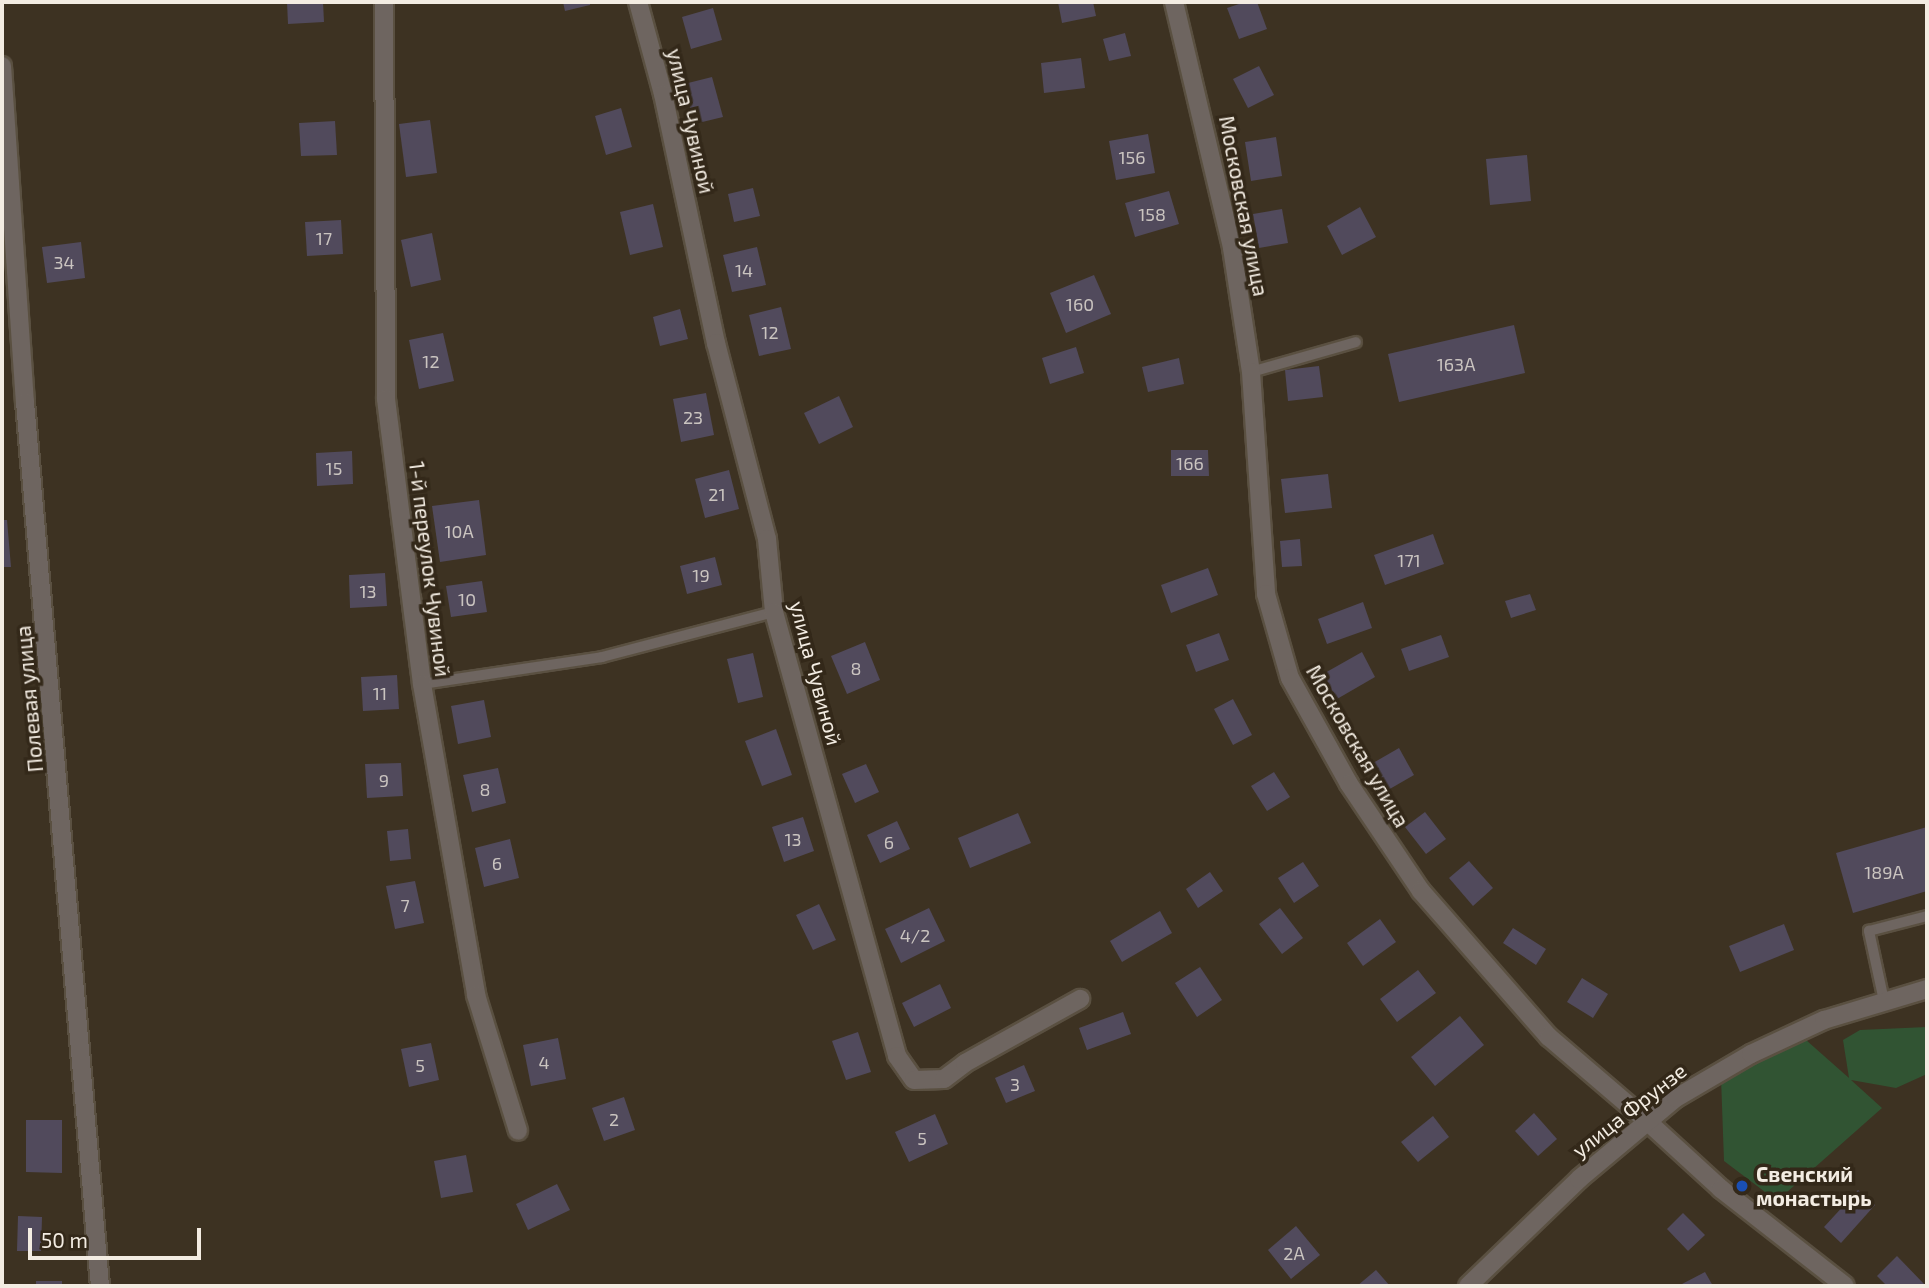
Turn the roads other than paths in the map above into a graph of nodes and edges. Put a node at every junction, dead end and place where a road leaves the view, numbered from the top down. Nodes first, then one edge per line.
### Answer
1 (384, 2) edge
2 (638, 2) edge
3 (1174, 2) edge
4 (2, 66) edge
5 (2, 101) edge
6 (1356, 342) dead end
7 (1251, 372) junction
8 (774, 612) junction
9 (422, 684) junction
10 (1927, 916) edge
11 (1927, 989) edge
12 (1080, 999) dead end
13 (1884, 1001) junction
14 (1648, 1122) junction
15 (518, 1131) dead end
16 (100, 1286) edge
17 (1468, 1286) edge
18 (1845, 1286) edge

1 - 9 street, 1-й переулок Чувиной
2 - 8 street, улица Чувиной
3 - 7 street, Московская улица
4 - 5 street, Полевая улица
5 - 16 street, Полевая улица
6 - 7 lane
7 - 14 street, Московская улица
8 - 9 lane
8 - 12 street, улица Чувиной
9 - 15 street, 1-й переулок Чувиной
10 - 13 lane
11 - 13 street, улица Фрунзе
13 - 14 street, улица Фрунзе
14 - 17 street, улица Фрунзе
14 - 18 street, Московская улица

